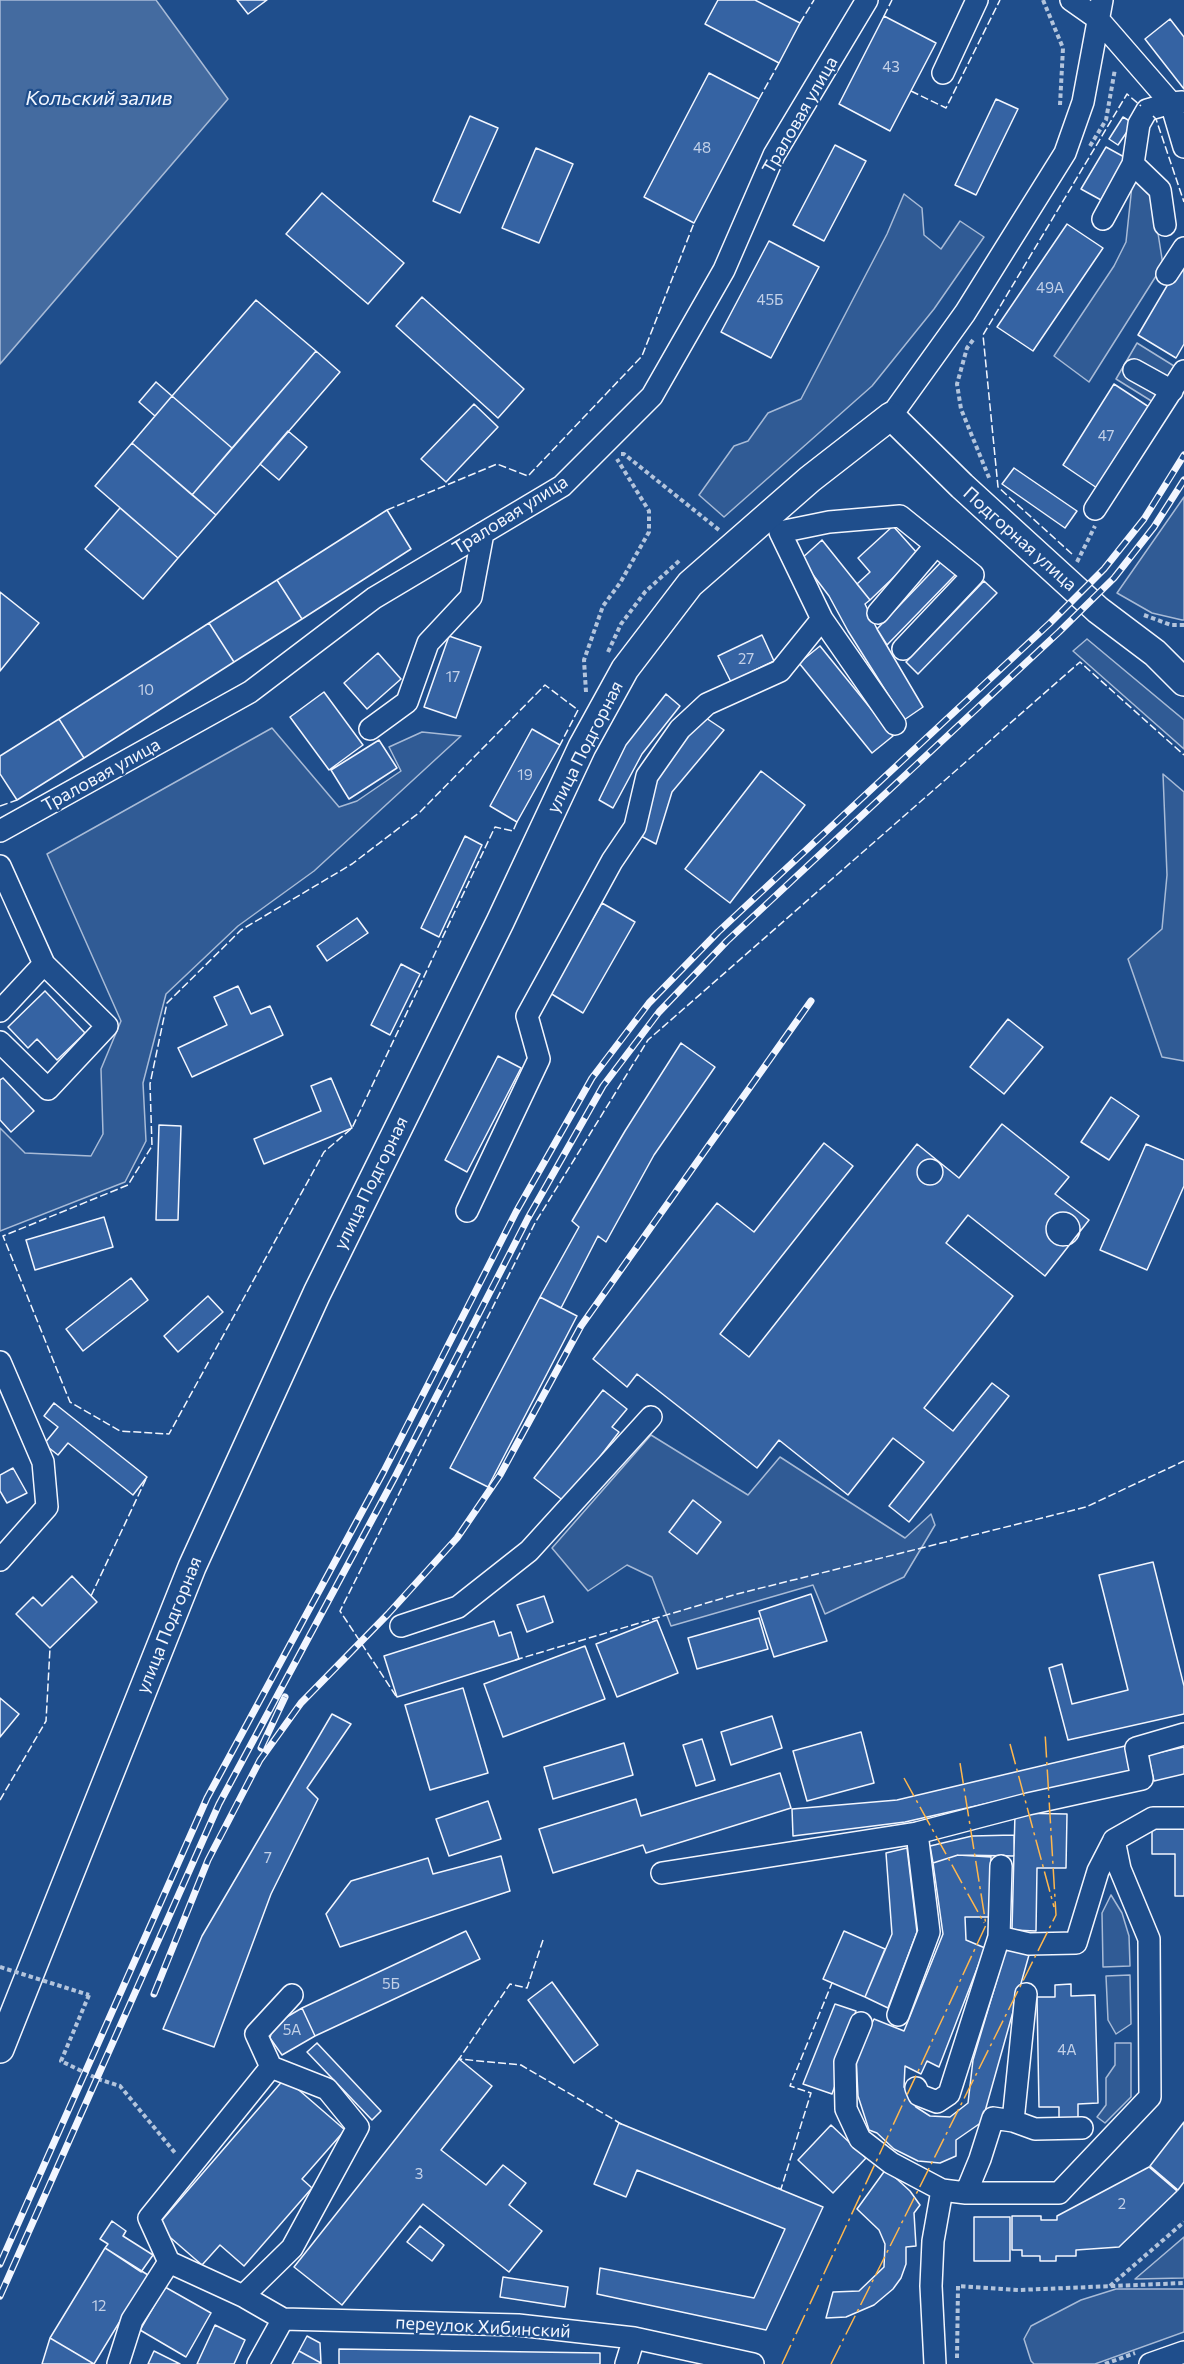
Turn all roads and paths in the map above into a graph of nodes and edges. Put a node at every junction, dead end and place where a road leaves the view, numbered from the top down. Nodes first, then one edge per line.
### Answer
1 (867, 0) edge
2 (977, 0) edge
3 (1043, 0) edge
4 (1071, 0) edge
5 (1100, 10) edge
6 (1118, 44) junction
7 (943, 73) dead end
8 (1178, 102) edge
9 (1059, 110) dead end
10 (1184, 147) edge
11 (1088, 150) dead end
12 (1133, 164) junction
13 (1103, 219) dead end
14 (1165, 225) dead end
15 (1184, 248) edge
16 (1167, 274) dead end
17 (973, 339) dead end
18 (1134, 370) dead end
19 (1184, 371) edge
20 (1172, 391) junction
21 (891, 416) junction
22 (624, 454) dead end
23 (615, 456) dead end
24 (993, 486) dead end
25 (1096, 516) joint
26 (708, 520) dead end
27 (727, 522) dead end
28 (774, 524) junction
29 (483, 533) junction
30 (710, 536) dead end
31 (936, 545) junction
32 (686, 555) dead end
33 (1068, 555) dead end
34 (878, 613) dead end
35 (1142, 615) dead end
36 (822, 619) junction
37 (1184, 625) edge
38 (903, 649) dead end
39 (1184, 650) edge
40 (1155, 653) junction
41 (606, 655) dead end
42 (1184, 682) edge
43 (591, 685) dead end
44 (895, 724) dead end
45 (370, 729) dead end
46 (0, 831) edge
47 (0, 866) edge
48 (44, 964) junction
49 (0, 1011) edge
50 (0, 1042) edge
51 (467, 1211) dead end
52 (0, 1362) edge
53 (651, 1417) dead end
54 (0, 1560) edge
55 (400, 1626) dead end
56 (1184, 1734) edge
57 (1184, 1818) edge
58 (917, 1833) junction
59 (1114, 1839) junction
60 (1001, 1866) dead end
61 (662, 1874) dead end
62 (999, 1937) junction
63 (0, 1967) edge
64 (1026, 1994) dead end
65 (292, 1995) dead end
66 (898, 2015) dead end
67 (861, 2023) dead end
68 (0, 2049) edge
69 (271, 2067) junction
70 (916, 2088) dead end
71 (1013, 2121) junction
72 (1082, 2128) dead end
73 (188, 2168) junction
74 (942, 2190) junction
75 (966, 2193) junction
76 (1184, 2222) edge
77 (169, 2262) junction
78 (1184, 2283) edge
79 (1110, 2286) junction
80 (243, 2296) junction
81 (283, 2319) junction
82 (634, 2338) junction
83 (1184, 2352) edge
84 (118, 2364) edge
85 (258, 2364) edge
86 (626, 2364) edge
87 (753, 2364) edge
88 (935, 2364) edge
89 (956, 2364) edge
90 (1150, 2364) edge

1 - 29 street, Траловая улица
2 - 7 street
3 - 9 path
4 - 5 street
5 - 6 street
5 - 21 street
6 - 8 street
6 - 11 path
8 - 10 street
8 - 12 street
12 - 13 street
12 - 14 street
15 - 16 street
17 - 24 path
18 - 20 street
19 - 20 street
20 - 25 street
21 - 28 main road, улица Подгорная
21 - 40 main road, Подгорная улица
22 - 26 path
23 - 43 path
25 - 33 path
27 - 30 path
28 - 31 street
28 - 36 street
28 - 68 main road, улица Подгорная
29 - 45 street
29 - 46 street, Траловая улица
31 - 34 street
31 - 38 street
32 - 41 path
35 - 37 path
36 - 44 street
36 - 51 street
39 - 40 main road
40 - 42 main road, Подгорная улица
47 - 48 street
48 - 49 street
48 - 50 street
52 - 54 street
53 - 55 street
56 - 58 street
57 - 59 street
58 - 61 street
58 - 66 street
59 - 62 street
59 - 75 street
60 - 62 street
62 - 70 street
63 - 73 path, bridge
64 - 71 street
65 - 69 street
67 - 74 street
69 - 73 street
69 - 80 street
71 - 72 street
71 - 75 street
73 - 77 street
74 - 75 street
74 - 88 street
76 - 79 path
77 - 80 street
77 - 84 street
78 - 79 path
79 - 89 path
80 - 81 street
81 - 82 street, переулок Хибинский
81 - 85 street
82 - 86 street
82 - 87 street, переулок Хибинский
83 - 90 street

